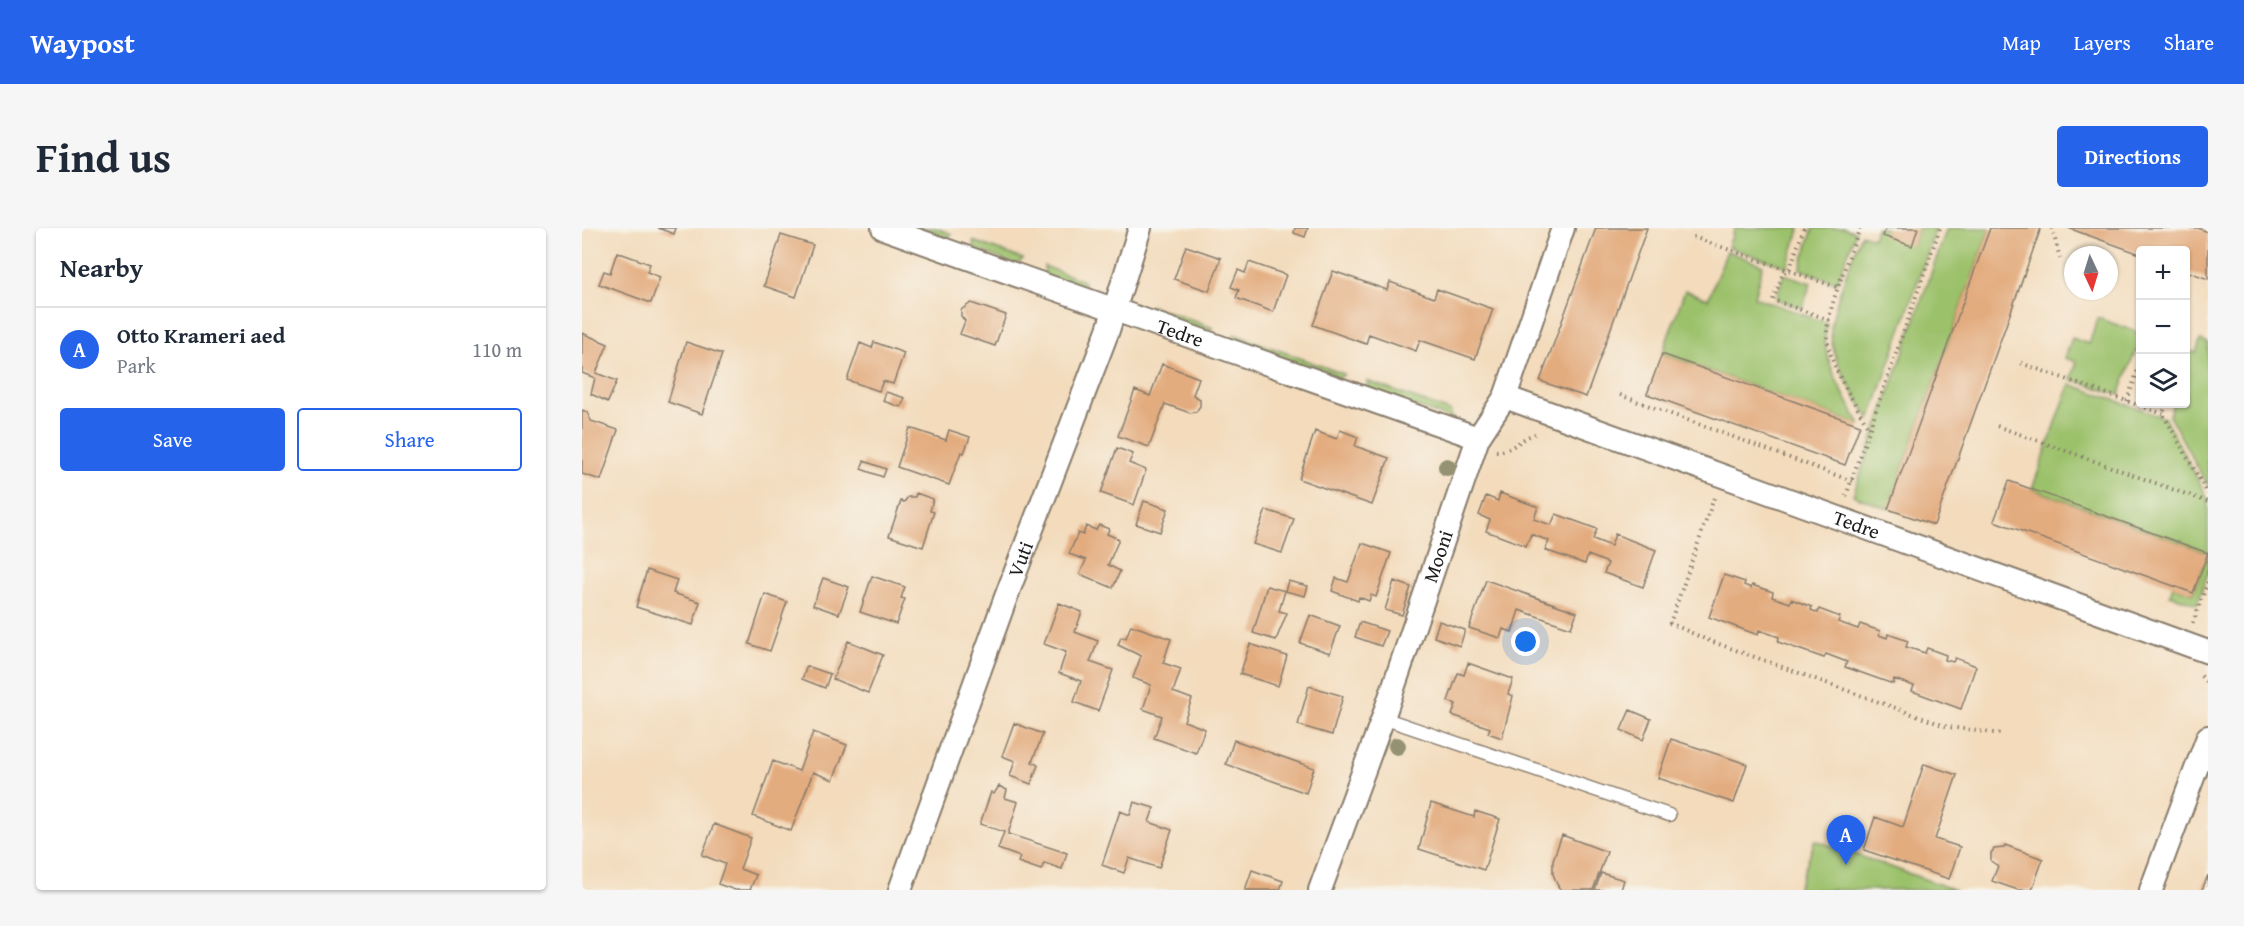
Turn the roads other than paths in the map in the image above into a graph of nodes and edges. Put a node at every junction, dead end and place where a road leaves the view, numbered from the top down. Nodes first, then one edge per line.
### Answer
1 (883, 228) edge
2 (1140, 228) edge
3 (1563, 228) edge
4 (1115, 310) junction
5 (1506, 397) junction
6 (1478, 438) junction
7 (2208, 652) edge
8 (1383, 718) junction
9 (2208, 737) edge
10 (1669, 815) dead end
11 (900, 890) edge
12 (1320, 890) edge
13 (2151, 890) edge

1 - 4 street, Tedre
2 - 4 street, Vuti
3 - 5 street, Mooni
4 - 6 street, Tedre
4 - 11 street, Vuti
5 - 6 street, Mooni
5 - 7 street, Tedre
6 - 8 street, Mooni
8 - 10 lane
8 - 12 street, Mooni
9 - 13 street

